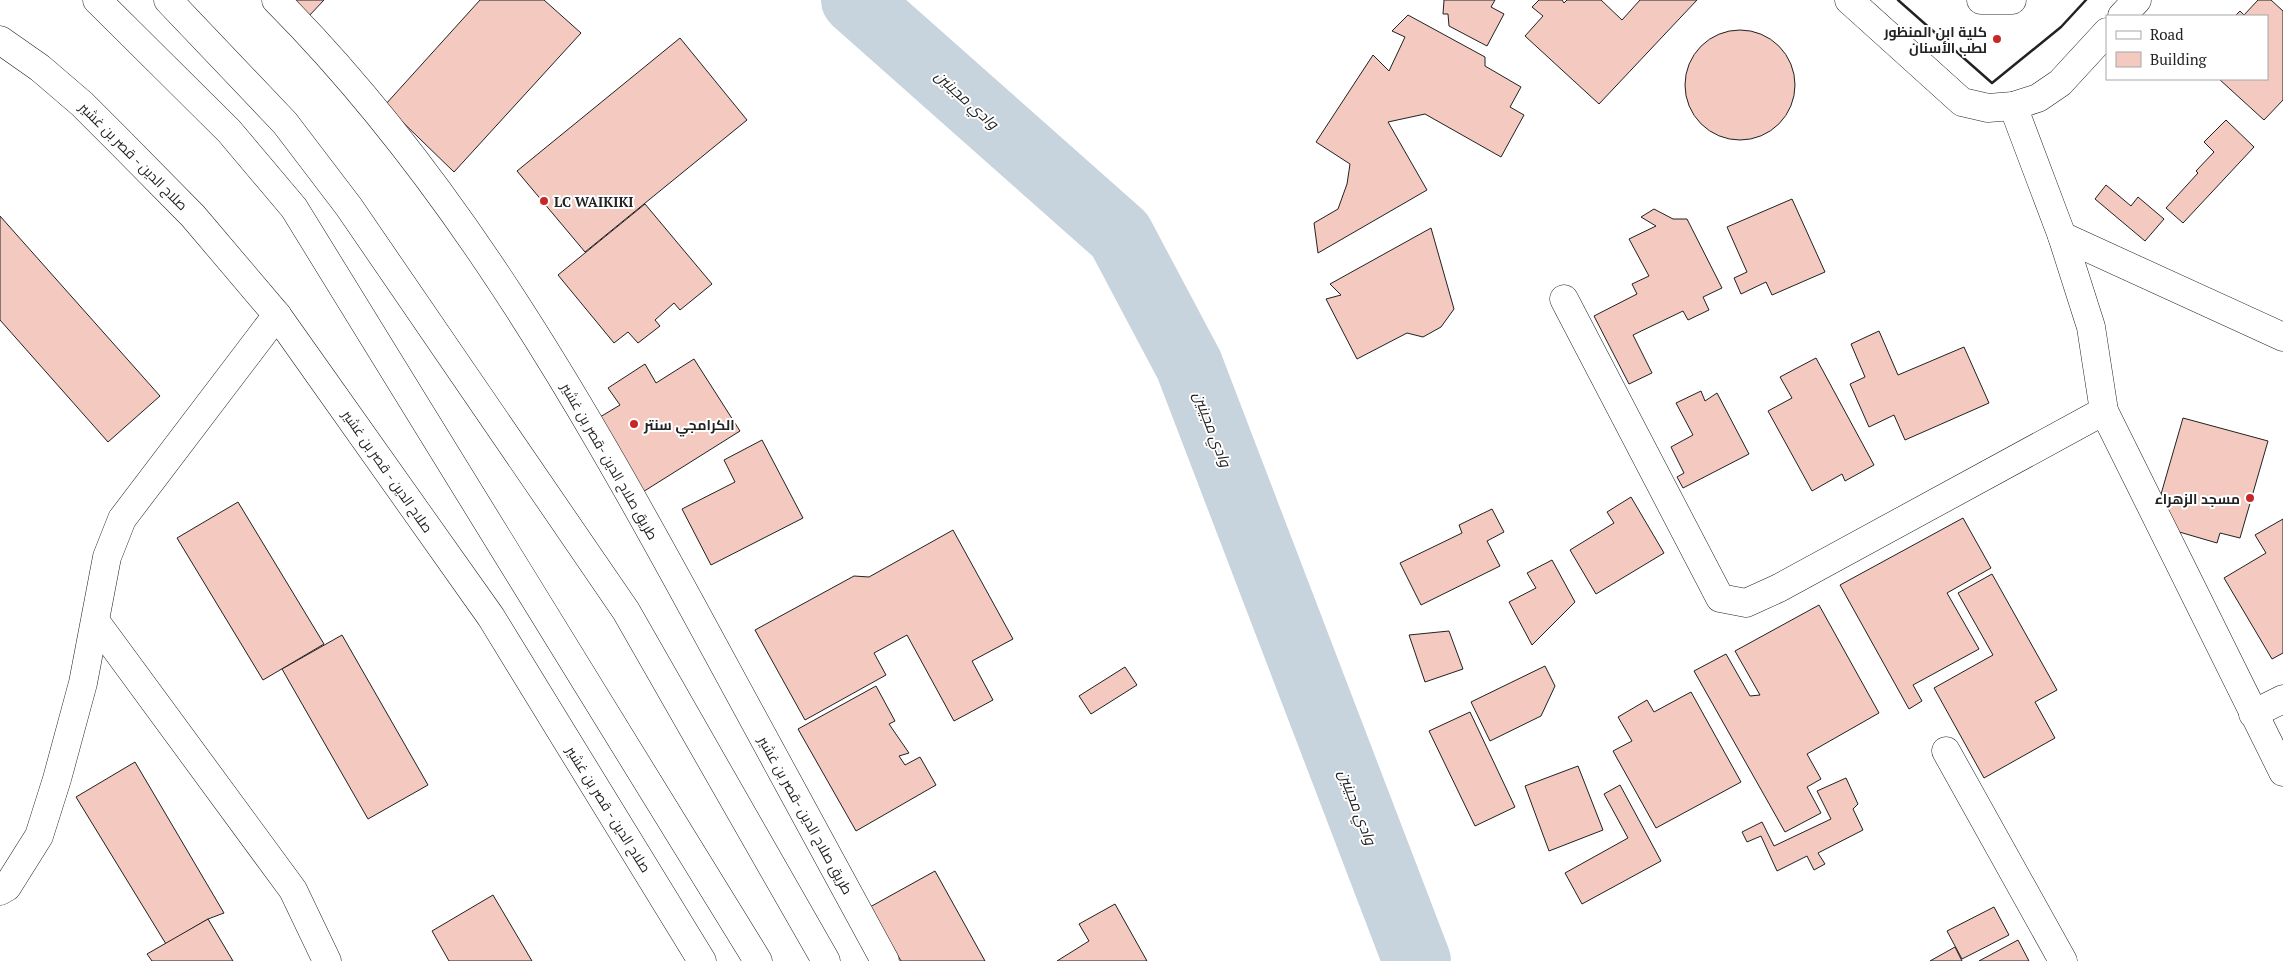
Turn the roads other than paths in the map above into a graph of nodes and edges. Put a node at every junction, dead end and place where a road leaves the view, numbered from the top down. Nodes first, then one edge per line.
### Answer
1 (97, 0) edge
2 (168, 0) edge
3 (276, 0) edge
4 (1849, 0) edge
5 (1981, 0) edge
6 (2012, 0) edge
7 (2137, 0) edge
8 (2123, 15) edge
9 (2106, 33) edge
10 (0, 40) edge
11 (2013, 106) junction
12 (2062, 236) junction
13 (1564, 300) dead end
14 (277, 315) junction
15 (2283, 338) edge
16 (2104, 411) junction
17 (96, 622) junction
18 (2283, 699) edge
19 (2253, 714) junction
20 (1946, 751) dead end
21 (2283, 772) edge
22 (0, 891) edge
23 (327, 961) edge
24 (702, 961) edge
25 (758, 961) edge
26 (826, 961) edge
27 (885, 961) edge
28 (2063, 961) edge

1 - 25 main road
2 - 26 main road
3 - 27 main road, طريق صلاح الدين -قصر بن غشير
4 - 11 main road
5 - 6 main road
7 - 8 main road
9 - 11 main road
10 - 14 main road, صلاح الدين - قصر بن غشير
11 - 12 main road
12 - 15 main road
12 - 16 main road
13 - 16 main road
14 - 17 main road
14 - 24 main road, صلاح الدين - قصر بن غشير
16 - 19 main road
17 - 22 main road
17 - 23 main road
18 - 19 main road
19 - 21 main road
20 - 28 main road

